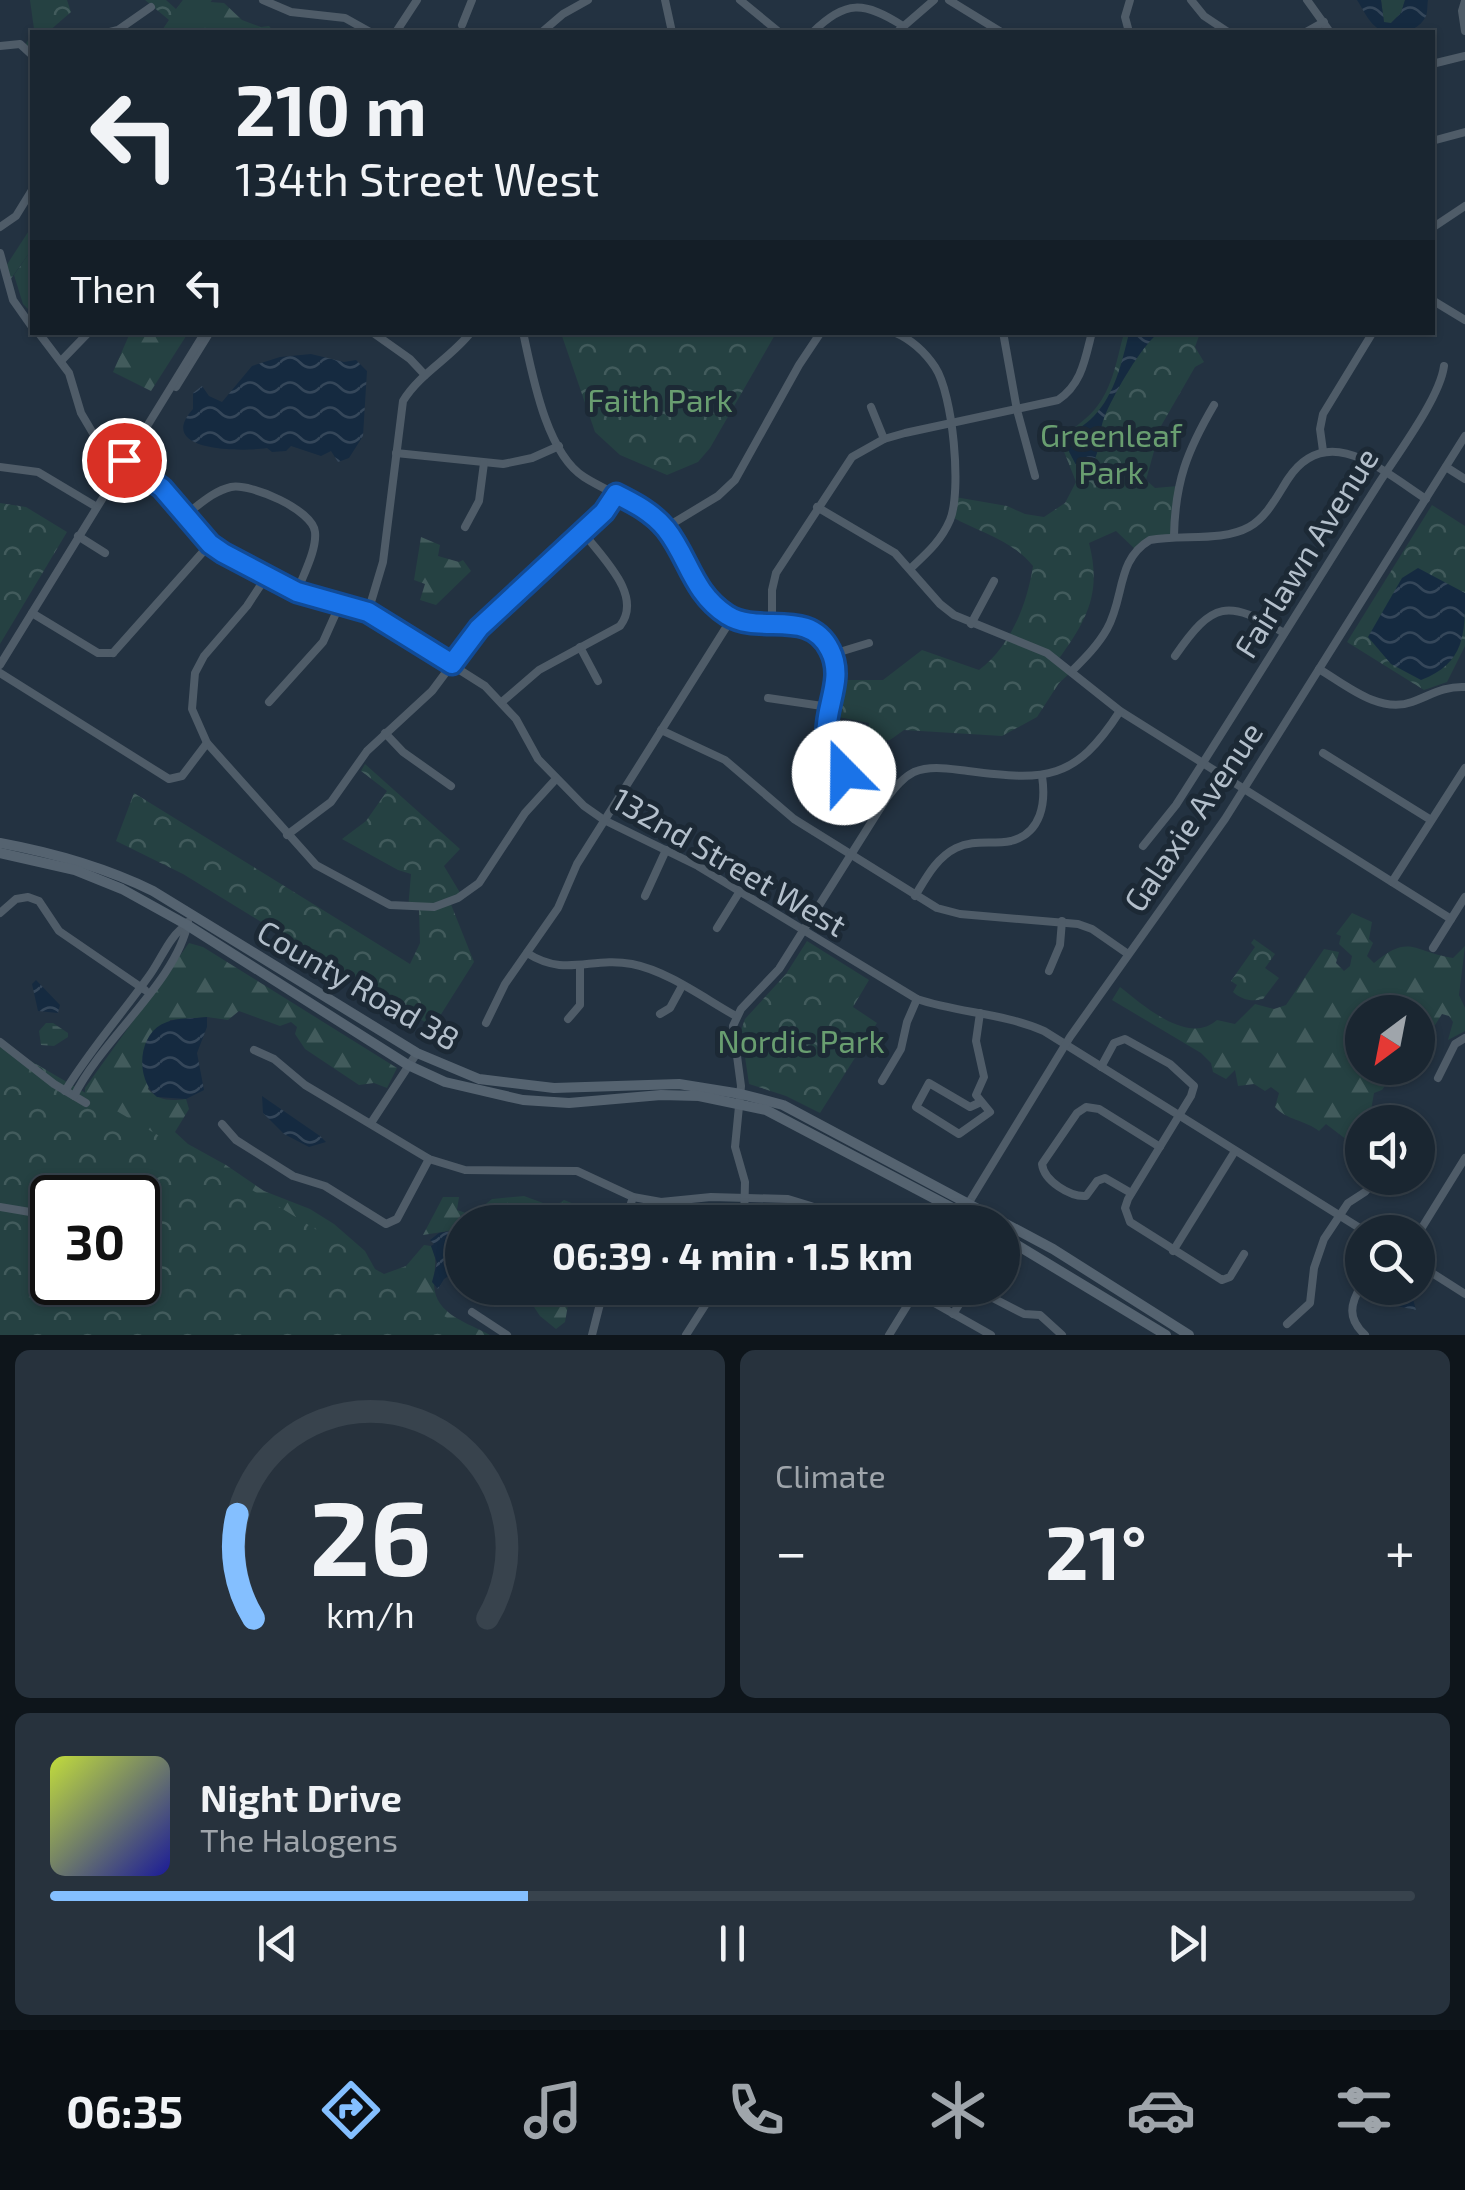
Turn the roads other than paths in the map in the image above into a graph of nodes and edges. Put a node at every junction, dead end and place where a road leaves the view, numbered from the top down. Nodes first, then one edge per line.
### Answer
1 (263, 0) edge
2 (417, 0) edge
3 (472, 0) edge
4 (563, 0) edge
5 (588, 0) edge
6 (666, 0) edge
7 (740, 0) edge
8 (828, 0) edge
9 (934, 0) edge
10 (949, 0) edge
11 (1130, 0) edge
12 (1191, 0) edge
13 (1307, 0) edge
14 (1465, 1) edge
15 (151, 7) dead end
16 (570, 10) junction
17 (834, 10) junction
18 (1324, 22) junction
19 (462, 25) dead end
20 (900, 29) edge
21 (113, 30) edge
22 (367, 30) edge
23 (397, 30) edge
24 (545, 30) edge
25 (672, 30) edge
26 (777, 30) edge
27 (815, 30) edge
28 (998, 30) edge
29 (1129, 30) edge
30 (1225, 30) edge
31 (1310, 30) edge
32 (1329, 30) edge
33 (1465, 32) edge
34 (0, 46) edge
35 (30, 54) edge
36 (1465, 56) edge
37 (1435, 63) edge
38 (1465, 132) edge
39 (1435, 140) edge
40 (30, 193) edge
41 (1465, 206) edge
42 (1435, 226) edge
43 (0, 227) edge
44 (0, 253) edge
45 (3, 277) edge
46 (1435, 302) edge
47 (1465, 320) edge
48 (30, 324) edge
49 (40, 335) edge
50 (85, 335) edge
51 (205, 335) edge
52 (376, 335) edge
53 (469, 335) edge
54 (524, 335) edge
55 (820, 335) edge
56 (898, 335) edge
57 (1004, 335) edge
58 (1091, 335) edge
59 (1371, 335) edge
60 (62, 361) junction
61 (1444, 366) dead end
62 (425, 376) junction
63 (1214, 405) dead end
64 (871, 407) dead end
65 (1017, 410) junction
66 (950, 424) junction
67 (1465, 436) edge
68 (884, 439) junction
69 (559, 446) junction
70 (1323, 452) junction
71 (396, 453) junction
72 (124, 460) junction
73 (484, 463) junction
74 (1446, 466) junction
75 (0, 467) edge
76 (1385, 473) junction
77 (1034, 476) dead end
78 (1465, 479) edge
79 (616, 494) junction
80 (1426, 498) junction
81 (95, 506) junction
82 (817, 506) junction
83 (184, 516) junction
84 (465, 527) dead end
85 (665, 528) junction
86 (583, 532) junction
87 (78, 536) junction
88 (1174, 536) junction
89 (210, 544) junction
90 (105, 553) dead end
91 (911, 568) junction
92 (266, 576) junction
93 (994, 581) dead end
94 (297, 592) junction
95 (340, 604) junction
96 (368, 612) junction
97 (32, 613) junction
98 (732, 618) junction
99 (772, 624) junction
100 (971, 624) junction
101 (1284, 633) junction
102 (868, 643) dead end
103 (580, 647) junction
104 (114, 653) junction
105 (833, 654) junction
106 (1176, 656) dead end
107 (118, 664) dead end
108 (452, 664) junction
109 (0, 665) edge
110 (1319, 669) junction
111 (1072, 672) junction
112 (0, 674) edge
113 (598, 681) dead end
114 (1465, 687) edge
115 (768, 698) dead end
116 (269, 702) dead end
117 (503, 702) junction
118 (829, 707) junction
119 (1120, 711) junction
120 (661, 730) junction
121 (385, 733) junction
122 (208, 743) junction
123 (1323, 752) dead end
124 (1203, 763) junction
125 (1465, 768) edge
126 (1042, 776) junction
127 (556, 780) junction
128 (451, 786) dead end
129 (1244, 789) junction
130 (886, 799) junction
131 (604, 820) junction
132 (1432, 820) junction
133 (288, 834) junction
134 (0, 843) edge
135 (1143, 846) dead end
136 (666, 850) junction
137 (0, 853) edge
138 (851, 856) junction
139 (1392, 882) junction
140 (740, 891) junction
141 (645, 896) dead end
142 (915, 896) junction
143 (1465, 897) edge
144 (0, 913) edge
145 (192, 914) junction
146 (1452, 919) junction
147 (1062, 921) junction
148 (183, 928) junction
149 (717, 928) dead end
150 (804, 931) junction
151 (1433, 948) dead end
152 (526, 952) junction
153 (1128, 954) junction
154 (580, 966) junction
155 (1050, 971) dead end
156 (682, 986) junction
157 (145, 990) junction
158 (917, 999) junction
159 (980, 1013) junction
160 (660, 1014) dead end
161 (736, 1016) junction
162 (568, 1019) dead end
163 (486, 1022) dead end
164 (1465, 1038) edge
165 (0, 1042) edge
166 (1066, 1043) junction
167 (254, 1050) dead end
168 (416, 1053) junction
169 (408, 1065) junction
170 (1101, 1067) junction
171 (1438, 1078) dead end
172 (882, 1081) dead end
173 (64, 1091) junction
174 (74, 1096) junction
175 (740, 1098) junction
176 (980, 1102) junction
177 (86, 1103) dead end
178 (1179, 1116) junction
179 (371, 1123) junction
180 (222, 1124) dead end
181 (1160, 1148) junction
182 (1236, 1151) junction
183 (1465, 1158) edge
184 (428, 1159) junction
185 (1131, 1193) junction
186 (1360, 1195) edge
187 (633, 1197) junction
188 (745, 1198) junction
189 (630, 1205) edge
190 (745, 1205) edge
191 (807, 1205) edge
192 (949, 1205) edge
193 (967, 1205) edge
194 (0, 1207) edge
195 (30, 1212) dead end
196 (1430, 1215) edge
197 (1339, 1216) junction
198 (1345, 1220) edge
199 (1020, 1236) edge
200 (1020, 1247) edge
201 (1173, 1251) junction
202 (1244, 1254) dead end
203 (1435, 1274) edge
204 (1464, 1290) edge
205 (600, 1305) edge
206 (705, 1305) edge
207 (907, 1305) edge
208 (939, 1305) edge
209 (1353, 1305) edge
210 (472, 1312) dead end
211 (953, 1314) junction
212 (1288, 1324) dead end
213 (507, 1335) edge
214 (592, 1335) edge
215 (686, 1335) edge
216 (889, 1335) edge
217 (991, 1335) edge
218 (1062, 1335) edge
219 (1166, 1335) edge
220 (1189, 1335) edge
221 (1364, 1335) edge

1 - 22 street
2 - 23 street
3 - 19 street
4 - 16 street
5 - 16 street
6 - 25 street
7 - 26 street
8 - 17 street
9 - 20 street
10 - 28 street
11 - 29 street
12 - 30 street
13 - 18 street
14 - 33 street
15 - 21 street
16 - 24 street
17 - 20 street
17 - 27 street
18 - 31 street
18 - 32 street
34 - 35 street
36 - 37 street
38 - 39 street
40 - 43 street
41 - 42 street
44 - 45 street
45 - 48 street
46 - 47 street
49 - 60 street, 132nd Street West
50 - 60 street
51 - 72 street
52 - 62 street
53 - 62 street
54 - 69 street
55 - 85 street
56 - 66 street
57 - 65 street
58 - 65 street
59 - 70 street
60 - 72 street, 132nd Street West
61 - 76 street, Fairlawn Avenue
62 - 71 street
63 - 88 street
64 - 68 street
65 - 66 street
65 - 77 street
66 - 68 street
66 - 91 street
67 - 74 street, Galaxie Avenue
68 - 82 street
69 - 73 street
69 - 79 street
70 - 76 street
70 - 88 street
71 - 73 street
71 - 96 street
72 - 81 street
72 - 83 street, 132nd Street West
73 - 84 street
74 - 78 street
74 - 80 street, Galaxie Avenue
75 - 81 street
76 - 80 street
76 - 101 street, Fairlawn Avenue
79 - 85 street
79 - 86 street
80 - 110 street, Galaxie Avenue
81 - 87 street
82 - 91 street
82 - 99 street
83 - 89 street, 132nd Street West
83 - 94 street
85 - 98 street
86 - 103 street
86 - 108 street
87 - 90 street
87 - 97 street
88 - 111 street
89 - 92 street, 132nd Street West
89 - 104 street
91 - 100 street
92 - 94 street, 132nd Street West
92 - 122 street
93 - 100 street
94 - 95 street, 132nd Street West
95 - 96 street, 132nd Street West
95 - 116 street
96 - 108 street, 132nd Street West
97 - 104 street
97 - 109 street
98 - 99 street
98 - 120 street
99 - 105 street
100 - 111 street
101 - 106 street
101 - 124 street, Fairlawn Avenue
102 - 105 street
103 - 113 street
103 - 117 street
104 - 107 street
105 - 118 street
108 - 117 street, 132nd Street West
108 - 121 street
110 - 114 street
110 - 129 street, Galaxie Avenue
111 - 119 street
112 - 122 street
115 - 118 street
117 - 127 street, 132nd Street West
118 - 130 street
119 - 124 street
119 - 126 street
120 - 131 street
120 - 138 street
121 - 128 street
121 - 133 street
122 - 133 street
123 - 132 street
124 - 129 street
124 - 135 street, Fairlawn Avenue
125 - 132 street
126 - 130 street
126 - 142 street
127 - 131 street, 132nd Street West
127 - 133 street
129 - 139 street
129 - 153 street, Galaxie Avenue
130 - 138 street
131 - 136 street, 132nd Street West
131 - 152 street
132 - 139 street
134 - 145 main road, County Road 38
136 - 140 street, 132nd Street West
136 - 141 street
137 - 148 main road
138 - 142 street
138 - 150 street
139 - 146 street
140 - 149 street
140 - 150 street, 132nd Street West
142 - 147 street
143 - 146 street
144 - 157 street
145 - 148 street
145 - 168 main road, County Road 38
146 - 151 street
147 - 153 street
147 - 155 street
148 - 157 street
148 - 169 main road
150 - 158 street, 132nd Street West
150 - 161 street
152 - 154 street
152 - 163 street
153 - 166 street, Galaxie Avenue
154 - 156 street
154 - 162 street
156 - 160 street
156 - 161 street
157 - 173 street
157 - 174 street
158 - 159 street, 132nd Street West
158 - 172 street
159 - 166 street, 132nd Street West
159 - 176 street
161 - 175 street
164 - 171 street
165 - 173 street
166 - 170 street, 132nd Street West
166 - 193 street, Galaxie Avenue
167 - 179 street
168 - 169 street
168 - 175 main road, County Road 38
169 - 175 main road
169 - 179 street
170 - 178 street, 132nd Street West
170 - 178 street
173 - 174 street
174 - 177 street
175 - 188 street
175 - 192 main road, County Road 38
176 - 176 street
178 - 181 street
178 - 182 street, 132nd Street West
179 - 184 street
180 - 184 street
181 - 185 street
181 - 185 street
182 - 197 street, 132nd Street West
182 - 201 street
183 - 196 street
184 - 187 street
185 - 201 street
186 - 197 street
187 - 188 street
187 - 189 street
188 - 190 street
188 - 191 street
194 - 195 street
197 - 198 street, 132nd Street West
197 - 212 street
199 - 220 main road, County Road 38
200 - 219 main road
201 - 202 street
203 - 204 street
205 - 214 street
206 - 215 street
207 - 216 street
208 - 211 street
209 - 221 street
210 - 213 street
211 - 217 street
211 - 218 street

